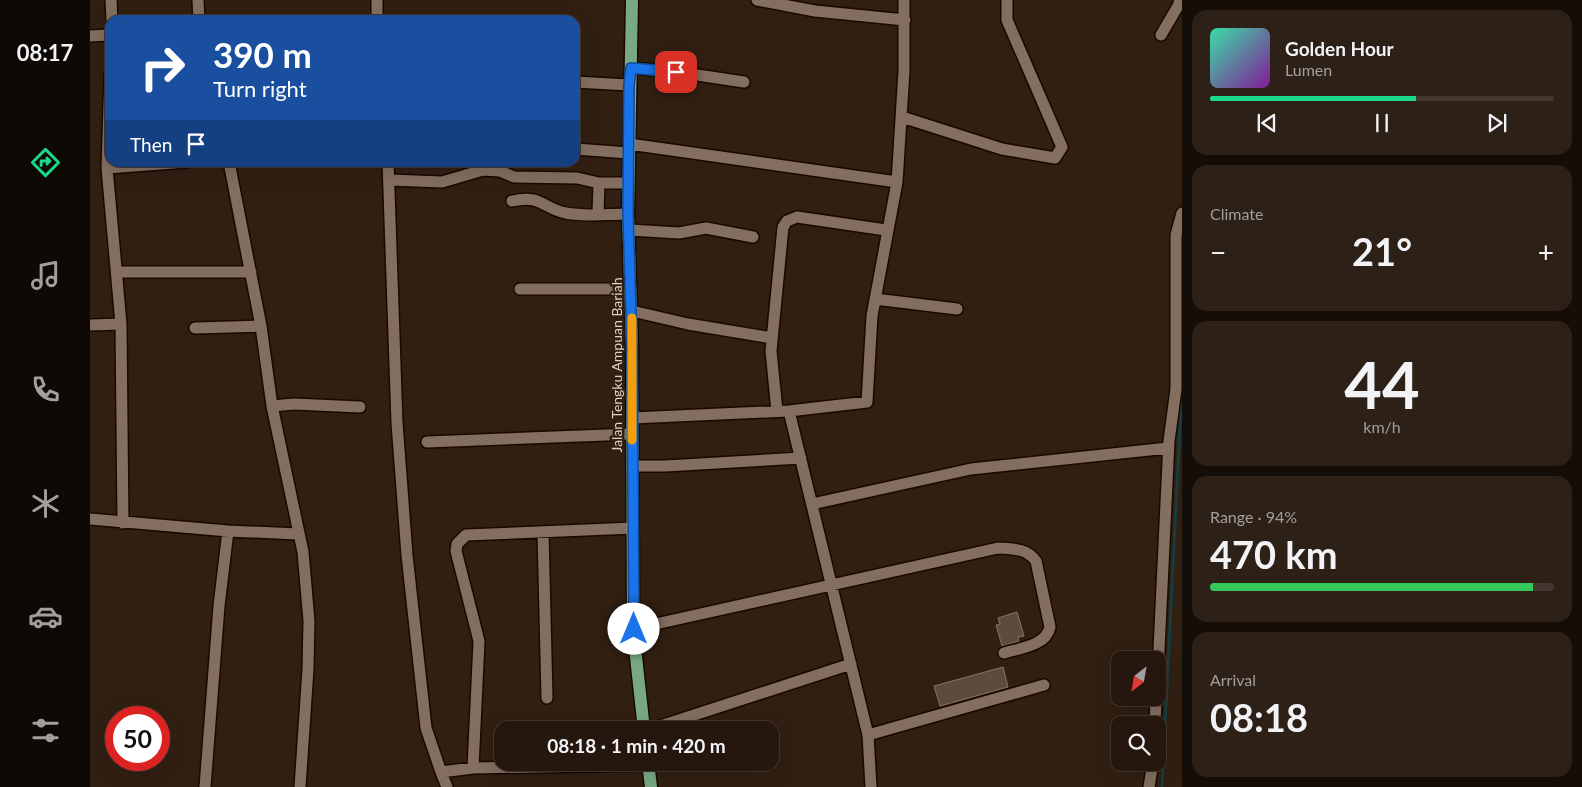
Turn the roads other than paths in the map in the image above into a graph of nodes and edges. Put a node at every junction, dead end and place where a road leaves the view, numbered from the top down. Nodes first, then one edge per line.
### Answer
1 (111, 0) edge
2 (198, 0) edge
3 (377, 0) edge
4 (632, 0) edge
5 (757, 0) edge
6 (904, 0) edge
7 (1008, 0) edge
8 (1180, 0) edge
9 (112, 15) edge
10 (199, 15) edge
11 (377, 15) edge
12 (904, 20) junction
13 (105, 35) edge
14 (1161, 35) dead end
15 (90, 36) edge
16 (631, 68) junction
17 (580, 82) edge
18 (744, 82) dead end
19 (629, 85) junction
20 (902, 117) junction
21 (629, 148) junction
22 (580, 149) edge
23 (120, 167) edge
24 (230, 167) edge
25 (389, 167) edge
26 (107, 168) joint
27 (390, 180) junction
28 (897, 182) junction
29 (599, 183) junction
30 (628, 183) junction
31 (512, 201) dead end
32 (598, 214) junction
33 (628, 214) junction
34 (1182, 214) edge
35 (630, 230) junction
36 (886, 230) junction
37 (753, 237) dead end
38 (1179, 244) edge
39 (117, 272) junction
40 (251, 272) junction
41 (520, 289) dead end
42 (631, 289) junction
43 (875, 299) junction
44 (957, 310) dead end
45 (632, 311) junction
46 (121, 324) junction
47 (90, 325) edge
48 (261, 326) junction
49 (195, 328) dead end
50 (772, 338) junction
51 (272, 406) junction
52 (360, 408) dead end
53 (777, 411) junction
54 (789, 411) junction
55 (632, 418) junction
56 (632, 434) junction
57 (427, 442) dead end
58 (1168, 448) junction
59 (801, 458) junction
60 (632, 466) junction
61 (812, 504) junction
62 (90, 519) edge
63 (124, 523) junction
64 (633, 528) junction
65 (228, 531) junction
66 (543, 532) junction
67 (298, 534) junction
68 (832, 585) junction
69 (634, 629) junction
70 (1159, 651) edge
71 (1004, 653) dead end
72 (851, 664) junction
73 (1044, 685) dead end
74 (548, 698) dead end
75 (643, 721) edge
76 (676, 721) edge
77 (868, 735) junction
78 (473, 768) junction
79 (494, 768) edge
80 (649, 771) edge
81 (1152, 771) edge
82 (441, 772) junction
83 (205, 787) edge
84 (300, 787) edge
85 (447, 787) edge
86 (651, 787) edge
87 (871, 787) edge
88 (1149, 787) edge

1 - 9 street
2 - 10 street
3 - 11 street
4 - 16 main road, Jalan Tengku Ampuan Bariah
5 - 12 street
6 - 12 street
7 - 20 street
8 - 14 street
12 - 20 street
13 - 15 street
16 - 18 street
16 - 19 main road, Jalan Tengku Ampuan Bariah
17 - 19 street
19 - 21 main road, Jalan Tengku Ampuan Bariah
20 - 28 street
21 - 22 street
21 - 28 street
21 - 30 main road, Jalan Tengku Ampuan Bariah
23 - 26 street
24 - 40 street
25 - 27 street
26 - 39 street
27 - 29 street
27 - 82 street
28 - 36 street
29 - 30 street
29 - 32 street
30 - 33 main road, Jalan Tengku Ampuan Bariah
31 - 32 street
32 - 33 street
33 - 35 main road, Jalan Tengku Ampuan Bariah
34 - 38 street
35 - 37 street
35 - 42 main road, Jalan Tengku Ampuan Bariah
36 - 43 street
36 - 50 street
38 - 58 street
39 - 40 street
39 - 46 street
40 - 48 street
41 - 42 street
42 - 45 main road, Jalan Tengku Ampuan Bariah
43 - 44 street
43 - 54 street
45 - 50 street
45 - 55 main road, Jalan Tengku Ampuan Bariah
46 - 47 street
46 - 63 street
48 - 49 street
48 - 51 street
50 - 53 street
51 - 52 street
51 - 67 street
53 - 54 street
53 - 55 street
54 - 59 street
55 - 56 main road, Jalan Tengku Ampuan Bariah
56 - 57 street
56 - 60 main road, Jalan Tengku Ampuan Bariah
58 - 61 street
58 - 70 street
59 - 60 street
59 - 61 street
60 - 64 main road, Jalan Tengku Ampuan Bariah
61 - 68 street
62 - 63 street
63 - 65 street
64 - 66 street
64 - 69 main road, Jalan Tengku Ampuan Bariah
65 - 67 street
65 - 83 street
66 - 74 street
66 - 78 street
67 - 84 street
68 - 69 street
68 - 71 street
68 - 72 street
69 - 75 main road, Jalan Tengku Ampuan Bariah
72 - 76 street
72 - 77 street
73 - 77 street
77 - 87 street
78 - 79 street
78 - 82 street
80 - 86 main road
81 - 88 street
82 - 85 street

